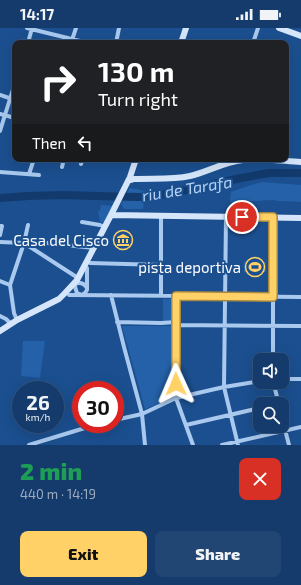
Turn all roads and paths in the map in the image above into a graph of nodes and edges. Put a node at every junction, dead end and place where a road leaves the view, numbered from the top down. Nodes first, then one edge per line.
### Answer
1 (30, 28) edge
2 (76, 28) edge
3 (119, 28) edge
4 (183, 28) edge
5 (186, 28) edge
6 (258, 28) edge
7 (279, 28) edge
8 (301, 36) edge
9 (28, 40) edge
10 (69, 40) edge
11 (72, 40) edge
12 (117, 40) edge
13 (179, 40) edge
14 (182, 40) edge
15 (255, 40) edge
16 (0, 95) edge
17 (12, 99) edge
18 (12, 101) edge
19 (0, 114) edge
20 (5, 115) junction
21 (12, 117) edge
22 (0, 131) edge
23 (289, 159) edge
24 (289, 160) edge
25 (301, 160) edge
26 (33, 162) edge
27 (63, 162) edge
28 (137, 162) edge
29 (137, 162) edge
30 (225, 162) edge
31 (233, 162) edge
32 (62, 167) dead end
33 (135, 171) junction
34 (0, 172) edge
35 (29, 174) junction
36 (39, 175) dead end
37 (130, 180) junction
38 (113, 215) junction
39 (161, 216) junction
40 (226, 217) junction
41 (273, 217) junction
42 (301, 218) edge
43 (82, 222) dead end
44 (28, 225) dead end
45 (1, 226) edge
46 (105, 227) junction
47 (0, 235) edge
48 (0, 242) edge
49 (24, 243) junction
50 (47, 243) dead end
51 (94, 248) junction
52 (161, 265) junction
53 (89, 266) junction
54 (0, 281) edge
55 (76, 283) junction
56 (10, 285) junction
57 (87, 289) junction
58 (69, 295) junction
59 (82, 295) junction
60 (111, 295) junction
61 (161, 296) junction
62 (176, 296) junction
63 (225, 296) junction
64 (273, 297) junction
65 (301, 297) edge
66 (59, 298) junction
67 (0, 316) edge
68 (17, 320) junction
69 (118, 322) junction
70 (11, 324) junction
71 (176, 324) junction
72 (225, 326) junction
73 (273, 326) junction
74 (301, 326) edge
75 (0, 331) edge
76 (273, 353) edge
77 (289, 379) edge
78 (301, 379) edge
79 (253, 382) edge
80 (224, 387) junction
81 (176, 398) junction
82 (253, 409) edge
83 (142, 414) junction
84 (231, 414) junction
85 (124, 418) edge
86 (186, 425) junction
87 (301, 426) edge
88 (289, 429) edge
89 (72, 432) edge
90 (274, 433) edge
91 (286, 433) edge
92 (238, 443) edge
93 (29, 445) edge
94 (145, 445) edge
95 (194, 445) edge
96 (222, 445) edge
97 (289, 445) edge

1 - 9 street
1 - 10 street
2 - 11 street
3 - 12 street
4 - 13 street
5 - 14 street
6 - 15 street
7 - 8 street
16 - 17 street
18 - 20 street
19 - 20 street
20 - 21 street
20 - 22 street
23 - 25 street
24 - 25 street
26 - 35 street
27 - 32 street
28 - 33 street
29 - 37 street
30 - 33 street
31 - 37 street
33 - 37 street
34 - 35 street
35 - 36 street
37 - 38 street
38 - 39 street
38 - 46 street
38 - 53 street
39 - 40 street
39 - 52 street
40 - 41 street
40 - 63 street
41 - 42 street
41 - 64 street
43 - 46 street
44 - 49 street
45 - 47 street
46 - 51 street
48 - 49 street
49 - 55 street
49 - 56 street
50 - 51 street
51 - 55 street
52 - 53 street
52 - 61 street
53 - 55 street
53 - 57 street
54 - 56 street
55 - 57 street
55 - 58 street
55 - 59 street
55 - 66 street
56 - 68 street
57 - 59 street
58 - 59 street
58 - 66 street
59 - 60 street
60 - 61 street
60 - 69 street
61 - 62 street
62 - 63 street
62 - 71 street
63 - 64 street
63 - 72 street
64 - 65 street
64 - 73 street
66 - 68 street
67 - 70 street
68 - 70 street
69 - 71 street
69 - 83 street
70 - 75 street
71 - 72 street
71 - 81 street
72 - 73 street
72 - 80 street
73 - 74 street
73 - 76 street
77 - 78 street
79 - 80 street
80 - 81 street
80 - 84 street
81 - 83 street
81 - 86 street
82 - 84 street
83 - 85 street
83 - 94 street
84 - 86 street
84 - 92 street
86 - 95 street
87 - 88 street
89 - 93 street
90 - 92 street
91 - 97 street
92 - 96 street

